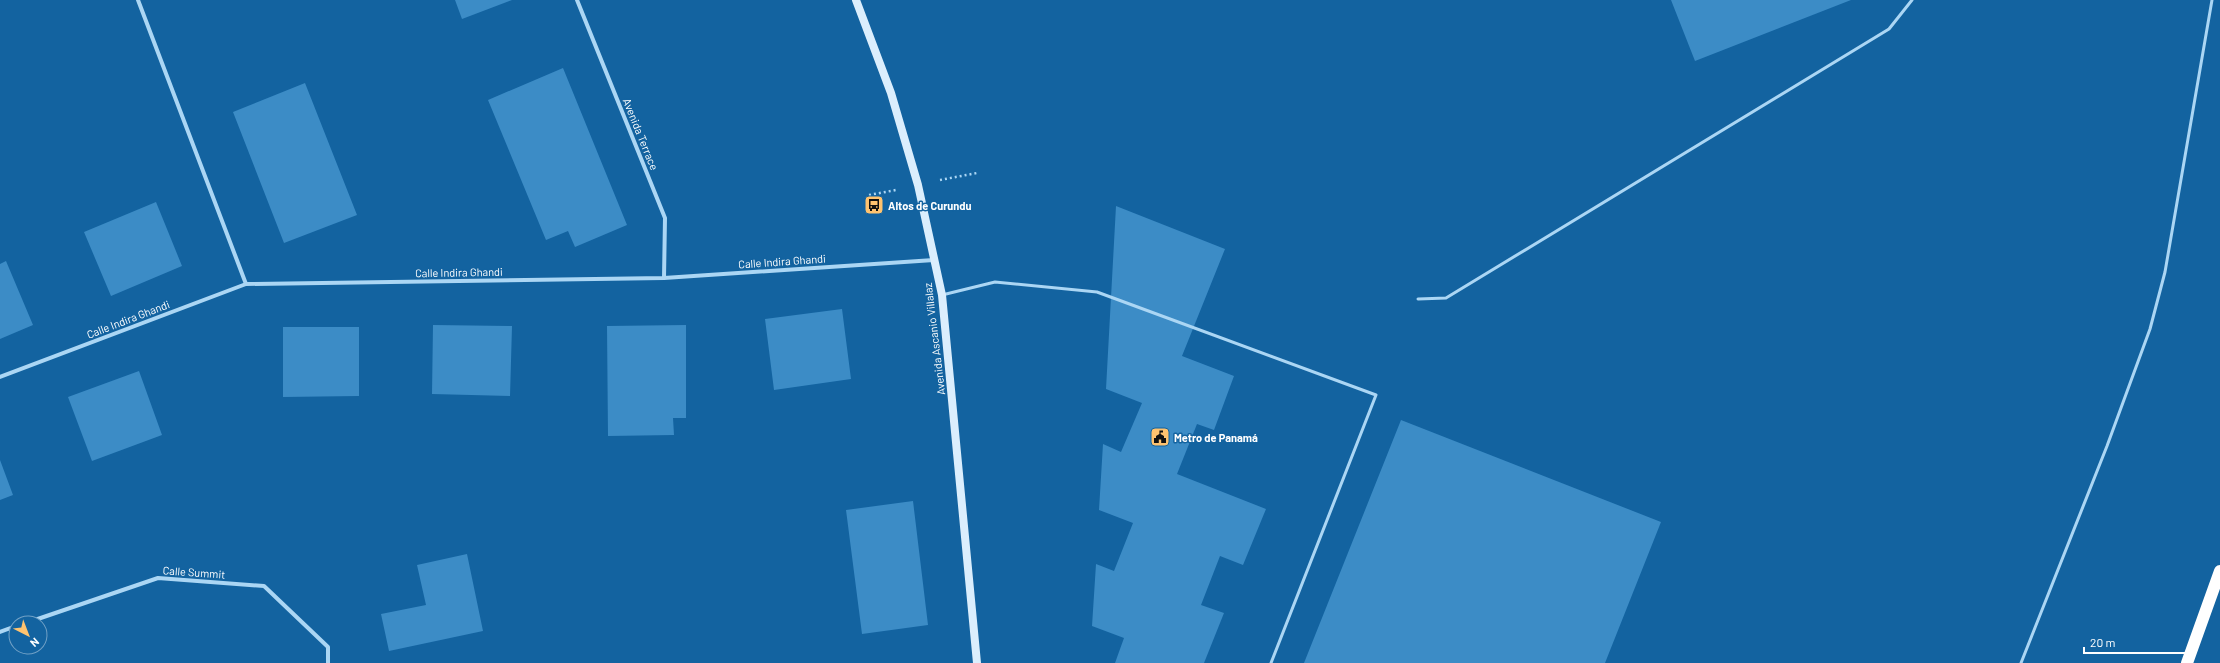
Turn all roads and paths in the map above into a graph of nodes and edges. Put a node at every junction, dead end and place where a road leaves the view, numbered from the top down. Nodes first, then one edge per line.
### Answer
1 (138, 0) edge
2 (577, 0) edge
3 (856, 0) edge
4 (1912, 0) edge
5 (2212, 0) edge
6 (934, 260) junction
7 (664, 278) junction
8 (246, 284) junction
9 (942, 295) junction
10 (1418, 299) dead end
11 (0, 377) edge
12 (2220, 571) edge
13 (48, 616) edge
14 (328, 663) edge
15 (977, 663) edge
16 (1271, 663) edge
17 (2021, 663) edge
18 (2187, 663) edge

1 - 8 street
2 - 7 street, Avenida Terrace
3 - 6 main road, Avenida Ascanio Villalaz
4 - 10 lane
5 - 17 lane
6 - 7 street, Calle Indira Ghandi
6 - 9 main road, Avenida Ascanio Villalaz
7 - 8 street, Calle Indira Ghandi
8 - 11 street, Calle Indira Ghandi
9 - 15 main road, Avenida Ascanio Villalaz
9 - 16 lane
12 - 18 highway
13 - 14 street, Calle Summit

